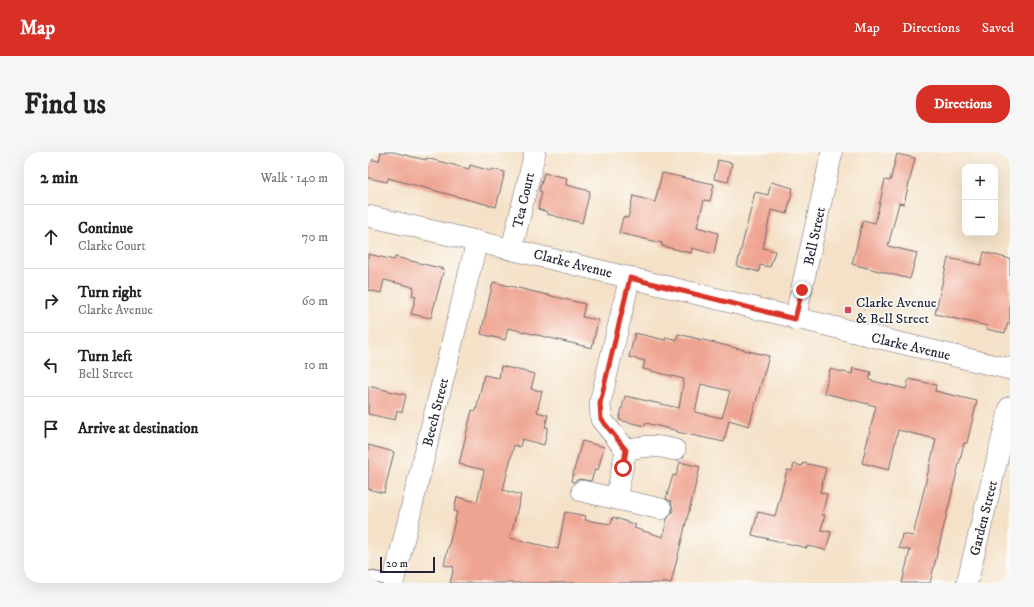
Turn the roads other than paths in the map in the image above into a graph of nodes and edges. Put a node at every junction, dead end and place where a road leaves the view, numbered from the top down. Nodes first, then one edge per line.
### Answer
1 (535, 152) edge
2 (832, 152) edge
3 (368, 216) edge
4 (477, 241) junction
5 (512, 248) junction
6 (630, 278) junction
7 (795, 319) junction
8 (1010, 369) edge
9 (1010, 407) edge
10 (626, 450) junction
11 (675, 450) dead end
12 (582, 491) dead end
13 (616, 498) junction
14 (661, 509) dead end
15 (368, 576) edge
16 (393, 582) edge
17 (966, 583) edge

1 - 5 street, Tea Court
2 - 7 street, Bell Street
3 - 4 street, Clarke Avenue
4 - 5 street, Clarke Avenue
4 - 16 street, Beech Street
5 - 6 street, Clarke Avenue
6 - 7 street, Clarke Avenue
6 - 10 street
7 - 8 street, Clarke Avenue
9 - 17 street, Garden Street
10 - 11 street
10 - 13 street
12 - 13 street
13 - 14 street
15 - 16 lane

